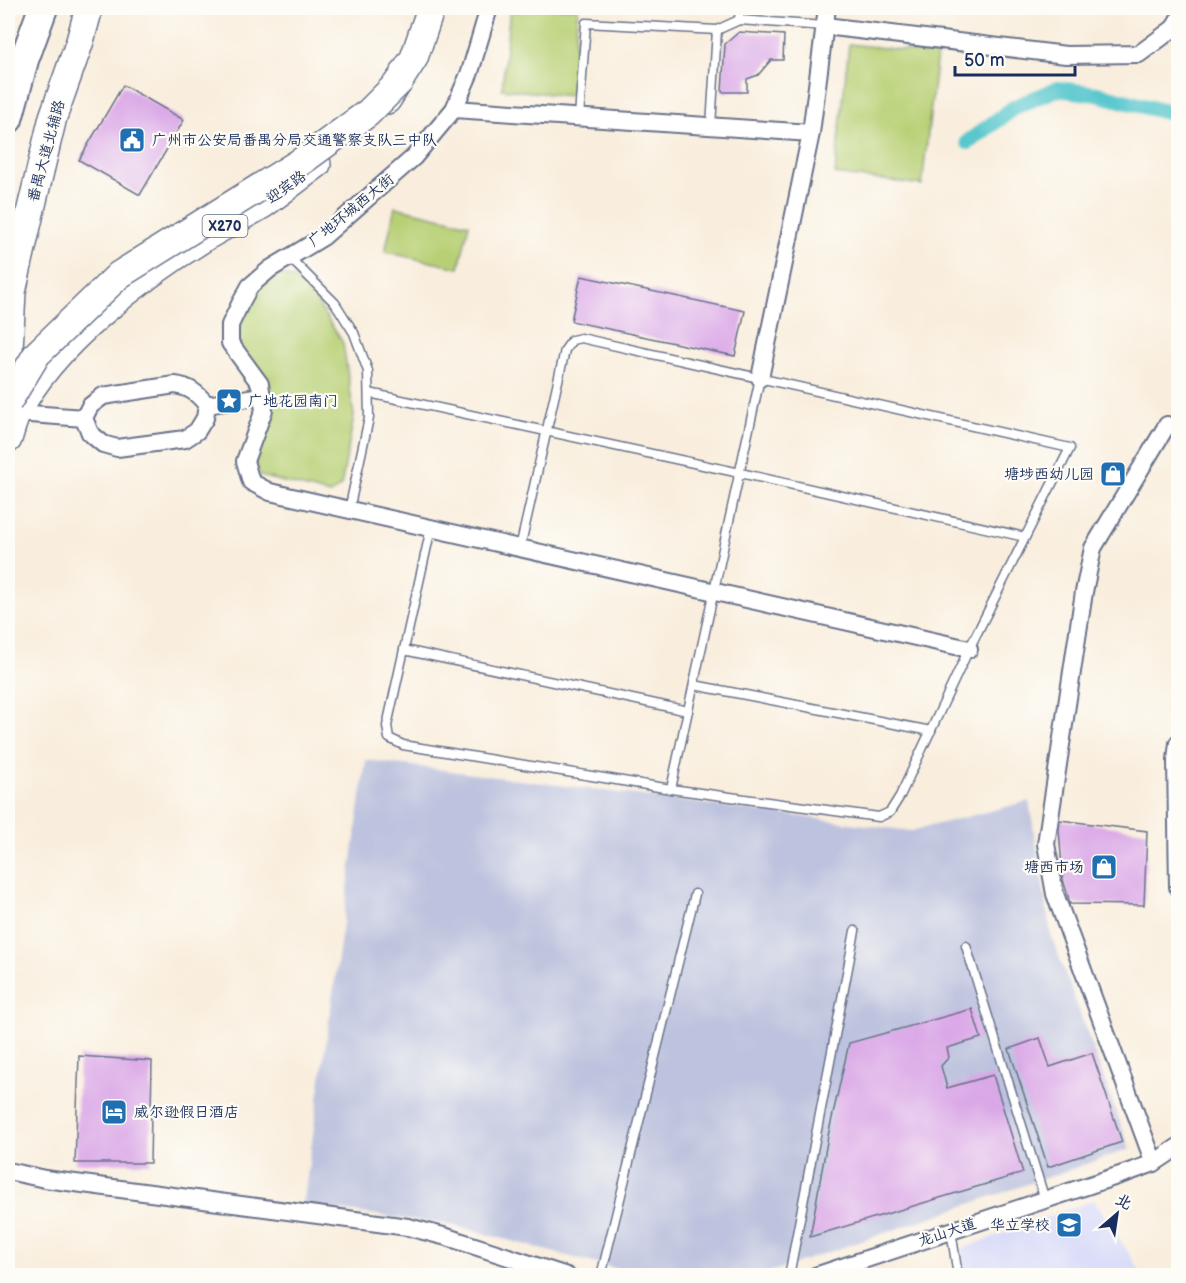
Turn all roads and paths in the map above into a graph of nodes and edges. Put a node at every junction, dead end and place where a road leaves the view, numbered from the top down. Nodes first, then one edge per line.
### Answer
1 (43, 8) edge
2 (89, 8) edge
3 (431, 8) edge
4 (489, 8) edge
5 (740, 8) edge
6 (827, 8) edge
7 (739, 20) junction
8 (1179, 20) edge
9 (825, 26) junction
10 (717, 30) junction
11 (454, 109) junction
12 (579, 117) junction
13 (8, 119) edge
14 (711, 126) junction
15 (811, 133) junction
16 (289, 257) junction
17 (8, 369) edge
18 (760, 378) junction
19 (369, 393) junction
20 (261, 396) junction
21 (207, 405) junction
22 (12, 407) edge
23 (84, 418) junction
24 (1167, 425) dead end
25 (546, 431) junction
26 (8, 439) edge
27 (740, 473) junction
28 (349, 510) junction
29 (431, 528) junction
30 (1025, 537) junction
31 (520, 548) junction
32 (714, 592) junction
33 (969, 649) junction
34 (404, 650) junction
35 (694, 685) junction
36 (688, 711) junction
37 (931, 731) junction
38 (1179, 743) edge
39 (671, 789) junction
40 (1179, 887) edge
41 (695, 894) dead end
42 (855, 931) dead end
43 (966, 946) dead end
44 (1179, 1147) edge
45 (1154, 1163) junction
46 (8, 1171) edge
47 (1045, 1200) junction
48 (951, 1230) junction
49 (567, 1275) edge
50 (601, 1275) edge
51 (789, 1275) edge
52 (815, 1275) edge
53 (958, 1275) edge

1 - 13 highway
2 - 17 main road, 番禺大道北辅路
3 - 22 main road, bridge
4 - 11 street, 广地环城西大街
5 - 7 lane
6 - 9 street
7 - 9 lane
7 - 10 lane
8 - 9 street
9 - 15 street
10 - 12 lane
10 - 14 lane
11 - 12 street
11 - 16 street, 广地环城西大街
12 - 14 street
14 - 15 street
15 - 18 street
16 - 19 lane
16 - 20 street, 广地环城西大街
18 - 25 lane
18 - 27 lane
18 - 30 lane
19 - 25 lane
19 - 28 lane
20 - 21 street
20 - 28 street
21 - 23 street
21 - 23 street
22 - 23 street
22 - 26 main road
24 - 45 street
25 - 27 lane
25 - 31 lane
27 - 30 lane
27 - 32 lane
28 - 29 street
29 - 31 street
29 - 34 lane
30 - 33 lane
31 - 32 street
32 - 33 street
32 - 35 lane
33 - 37 lane
34 - 36 lane
34 - 39 lane
35 - 36 lane
35 - 37 lane
36 - 39 lane
37 - 39 lane
38 - 40 street
41 - 50 lane
42 - 51 lane
43 - 47 lane
44 - 45 street, 龙山大道
45 - 47 street, 龙山大道
46 - 49 street
47 - 48 street, 龙山大道
48 - 52 street, 龙山大道
48 - 53 lane

